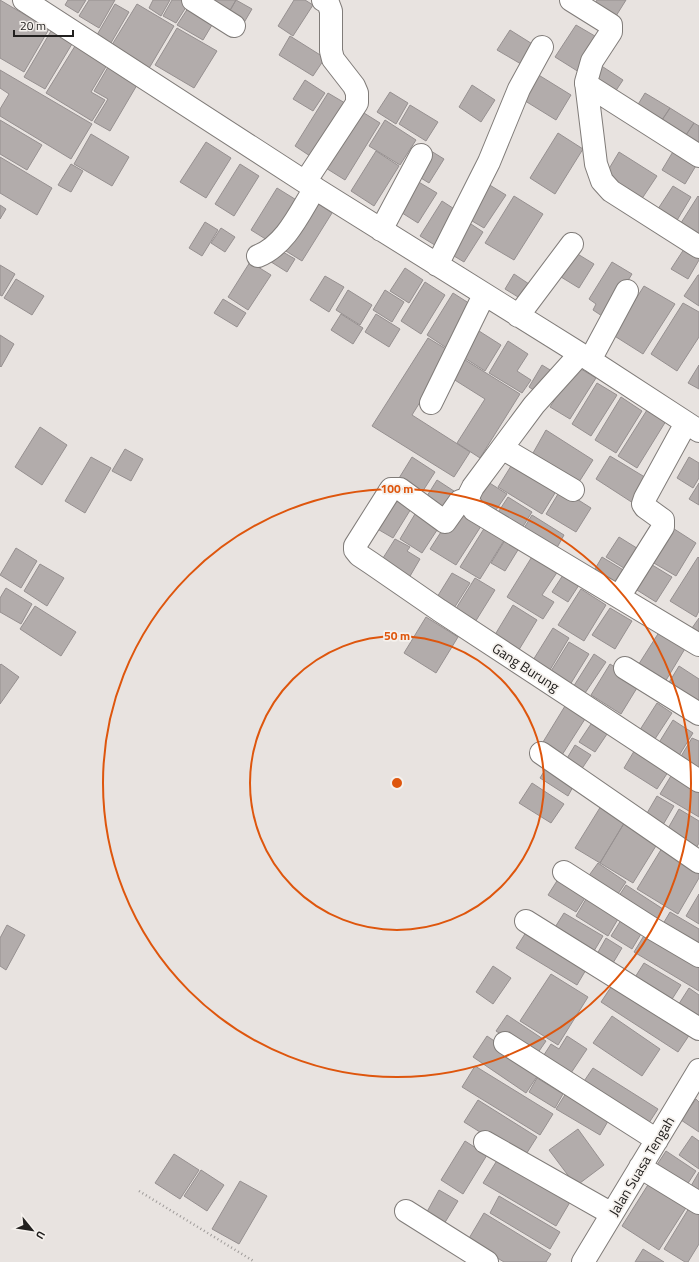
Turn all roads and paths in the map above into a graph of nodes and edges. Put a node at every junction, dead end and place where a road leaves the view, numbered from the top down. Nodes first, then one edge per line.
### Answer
1 (24, 0) edge
2 (193, 0) edge
3 (323, 0) edge
4 (571, 0) edge
5 (234, 26) dead end
6 (542, 47) dead end
7 (586, 84) junction
8 (421, 155) dead end
9 (699, 156) edge
10 (310, 185) junction
11 (381, 230) junction
12 (572, 244) dead end
13 (699, 247) edge
14 (258, 256) dead end
15 (437, 265) junction
16 (627, 291) dead end
17 (484, 295) junction
18 (518, 316) junction
19 (585, 357) junction
20 (431, 403) dead end
21 (693, 427) edge
22 (502, 448) junction
23 (573, 490) dead end
24 (467, 499) junction
25 (619, 597) junction
26 (699, 645) edge
27 (625, 668) dead end
28 (699, 714) edge
29 (541, 754) dead end
30 (699, 781) edge
31 (699, 862) edge
32 (564, 872) dead end
33 (526, 921) dead end
34 (699, 956) edge
35 (699, 1029) edge
36 (505, 1043) dead end
37 (699, 1070) edge
38 (657, 1140) junction
39 (485, 1142) dead end
40 (640, 1167) junction
41 (139, 1191) dead end
42 (699, 1203) edge
43 (406, 1211) dead end
44 (612, 1214) junction
45 (585, 1261) edge
46 (254, 1262) edge
47 (487, 1262) edge

1 - 10 street
2 - 5 street
3 - 10 street
4 - 7 street
6 - 15 street
7 - 9 street
7 - 13 street
8 - 11 street
10 - 11 street
10 - 14 street
11 - 15 street
12 - 18 street
15 - 17 street
16 - 19 street
17 - 18 street
17 - 20 street
18 - 19 street
19 - 21 street
19 - 22 street
21 - 25 street
22 - 23 street
22 - 24 street
24 - 25 street
24 - 30 street, Gang Burung
25 - 26 street
27 - 28 street
29 - 31 street
32 - 34 street
33 - 35 street
36 - 38 street
37 - 38 street, Jalan Suasa Tengah
38 - 40 street, Jalan Suasa Tengah
39 - 44 street
40 - 42 street
40 - 44 street, Jalan Suasa Tengah
41 - 46 path
43 - 47 street
44 - 45 street, Jalan Suasa Tengah

